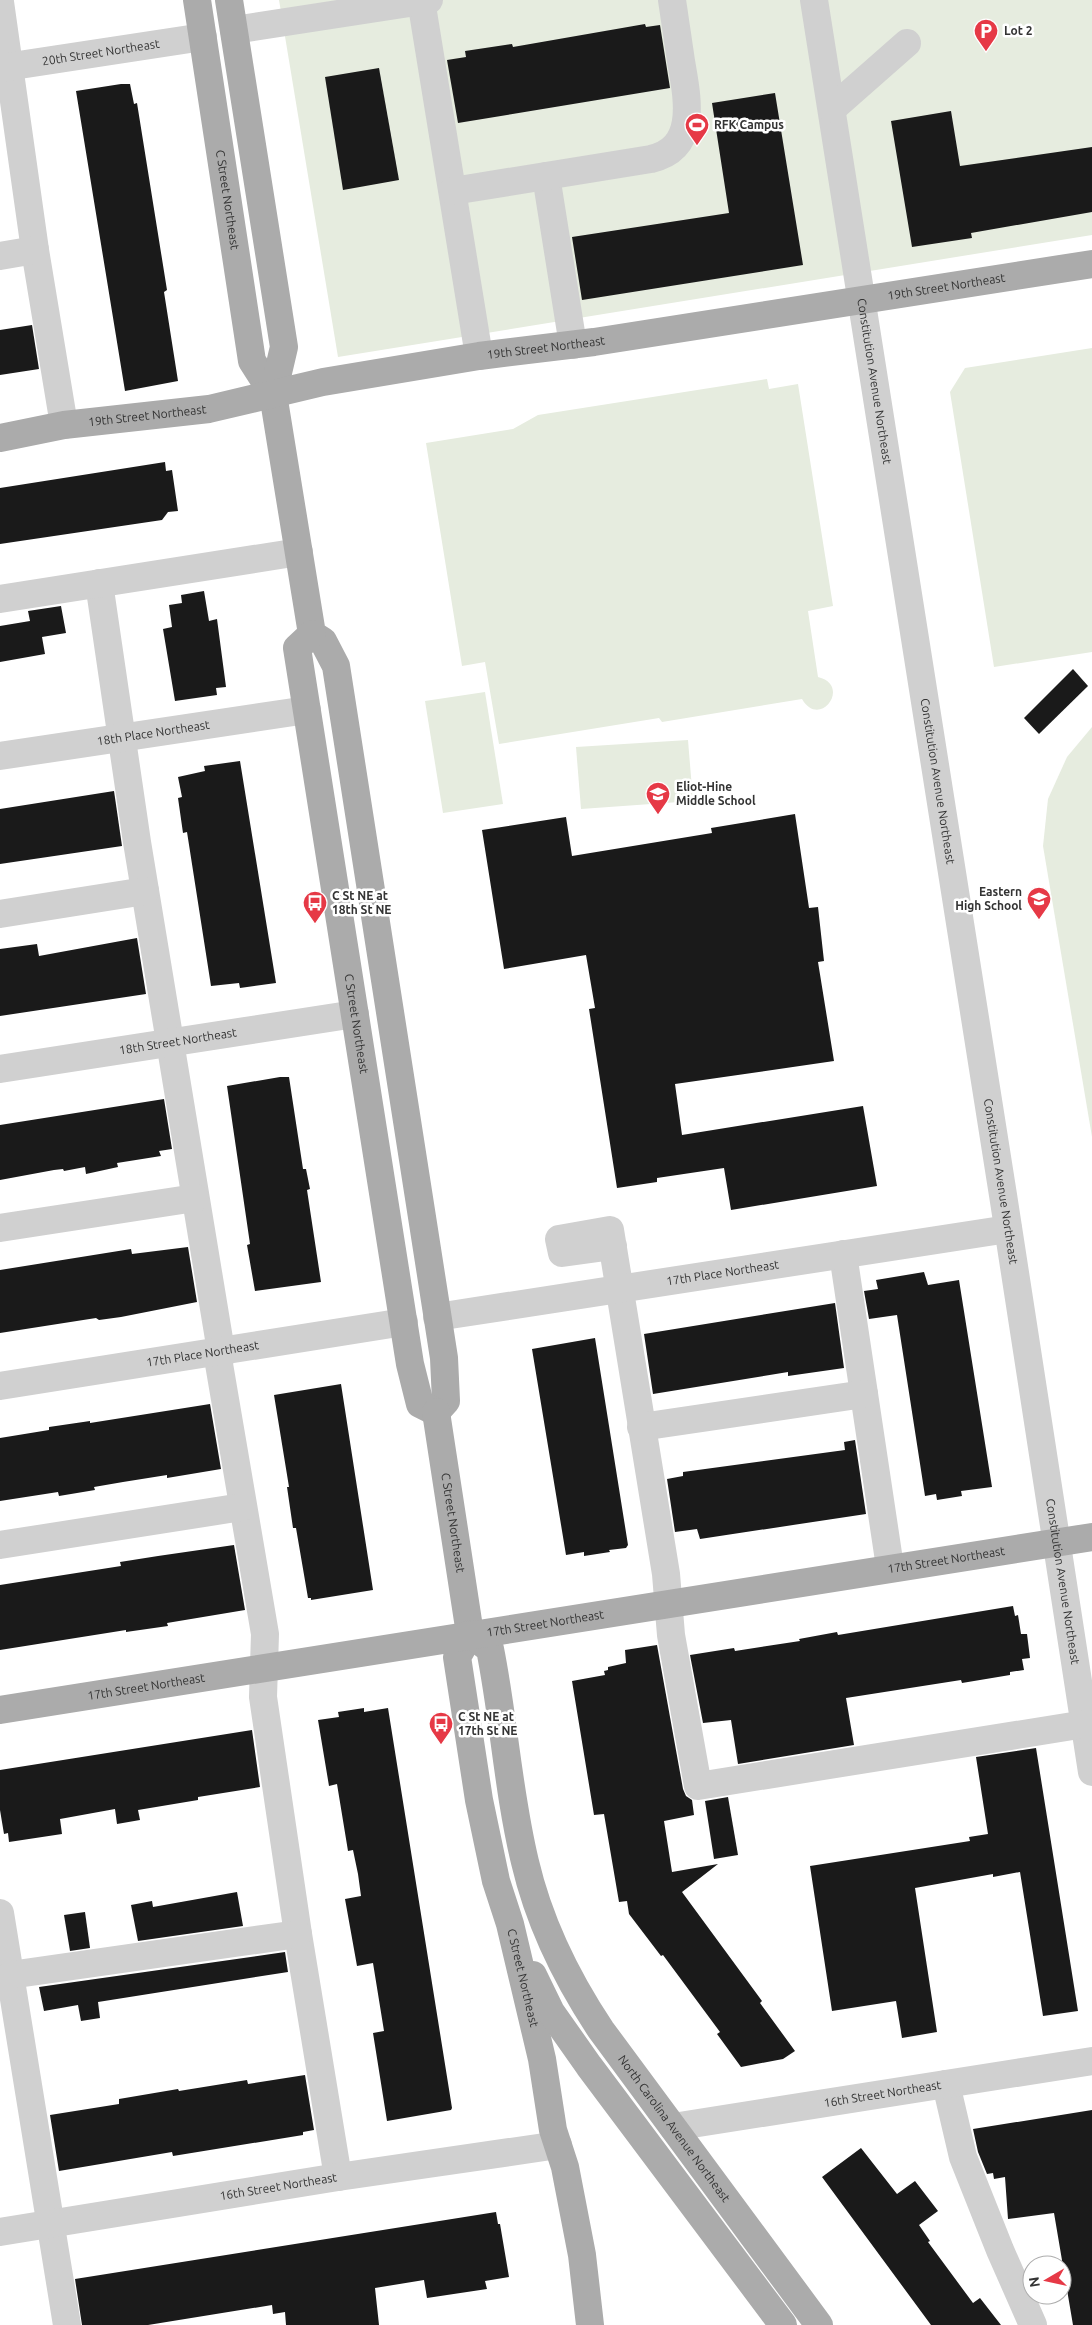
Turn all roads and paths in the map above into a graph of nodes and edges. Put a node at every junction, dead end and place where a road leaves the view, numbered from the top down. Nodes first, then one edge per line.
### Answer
1 (197, 0) edge
2 (229, 0) edge
3 (424, 0) edge
4 (672, 0) edge
5 (814, 0) edge
6 (0, 2) edge
7 (234, 30) junction
8 (202, 37) junction
9 (907, 42) dead end
10 (5, 67) edge
11 (832, 109) junction
12 (546, 176) junction
13 (453, 191) junction
14 (35, 250) junction
15 (0, 256) edge
16 (1092, 264) edge
17 (862, 301) junction
18 (573, 345) junction
19 (479, 356) junction
20 (274, 394) junction
21 (64, 425) junction
22 (0, 438) edge
23 (299, 552) junction
24 (99, 583) junction
25 (0, 599) edge
26 (312, 634) junction
27 (307, 710) junction
28 (122, 738) junction
29 (0, 756) edge
30 (146, 891) junction
31 (0, 914) edge
32 (355, 1014) junction
33 (171, 1042) junction
34 (0, 1069) edge
35 (195, 1198) junction
36 (0, 1228) edge
37 (1008, 1228) junction
38 (613, 1246) dead end
39 (843, 1254) junction
40 (620, 1289) junction
41 (437, 1318) junction
42 (404, 1322) junction
43 (221, 1351) junction
44 (0, 1386) edge
45 (864, 1394) junction
46 (436, 1412) junction
47 (641, 1427) junction
48 (242, 1507) junction
49 (1092, 1536) edge
50 (1056, 1542) junction
51 (0, 1545) edge
52 (890, 1568) junction
53 (668, 1604) junction
54 (470, 1634) junction
55 (263, 1667) junction
56 (0, 1710) edge
57 (1085, 1724) junction
58 (1092, 1772) edge
59 (0, 1913) edge
60 (510, 1924) junction
61 (298, 1934) junction
62 (10, 1975) junction
63 (1092, 2061) edge
64 (946, 2084) junction
65 (673, 2127) junction
66 (558, 2145) junction
67 (338, 2177) junction
68 (49, 2224) junction
69 (0, 2232) edge
70 (66, 2325) edge
71 (590, 2325) edge
72 (783, 2325) edge
73 (819, 2325) edge
74 (1034, 2325) edge

1 - 8 main road, C Street Northeast
2 - 7 main road, C Street Northeast
3 - 7 street
3 - 13 street
4 - 12 street
5 - 11 street, Constitution Avenue Northeast
6 - 10 street
7 - 20 main road, C Street Northeast
8 - 10 street, 20th Street Northeast
8 - 20 main road, C Street Northeast
9 - 11 street
10 - 14 street
11 - 17 street, Constitution Avenue Northeast
12 - 13 street
12 - 18 street
13 - 19 street
14 - 15 street
14 - 21 street
16 - 17 main road, 19th Street Northeast
17 - 18 main road, 19th Street Northeast
17 - 37 street, Constitution Avenue Northeast
18 - 19 main road, 19th Street Northeast
19 - 20 main road, 19th Street Northeast
20 - 21 main road, 19th Street Northeast
20 - 23 main road, C Street Northeast
21 - 22 main road, 19th Street Northeast
23 - 24 street
23 - 26 main road, C Street Northeast
24 - 25 street
24 - 28 street
26 - 27 main road, C Street Northeast
26 - 41 main road
27 - 28 street, 18th Place Northeast
27 - 32 main road, C Street Northeast
28 - 29 street, 18th Place Northeast
28 - 30 street
30 - 31 street
30 - 33 street
32 - 33 street, 18th Street Northeast
32 - 42 main road, C Street Northeast
33 - 34 street, 18th Street Northeast
33 - 35 street
35 - 36 street
35 - 43 street
37 - 39 street, 17th Place Northeast
37 - 50 street, Constitution Avenue Northeast
38 - 40 street
39 - 40 street, 17th Place Northeast
39 - 45 street
40 - 41 street, 17th Place Northeast
40 - 47 street
41 - 46 main road
42 - 43 street, 17th Place Northeast
42 - 46 main road, C Street Northeast
43 - 44 street, 17th Place Northeast
43 - 48 street
45 - 47 street
45 - 52 street
46 - 54 main road, C Street Northeast
47 - 53 street
48 - 51 street
48 - 55 street
49 - 50 main road, 17th Street Northeast
50 - 52 main road, 17th Street Northeast
50 - 57 street, Constitution Avenue Northeast
52 - 53 main road, 17th Street Northeast
53 - 54 main road, 17th Street Northeast
53 - 57 street
54 - 55 main road, 17th Street Northeast
54 - 60 main road, C Street Northeast
54 - 65 main road, North Carolina Avenue Northeast
55 - 56 main road, 17th Street Northeast
55 - 61 street
57 - 58 street, Constitution Avenue Northeast
59 - 62 street
60 - 66 main road, C Street Northeast
60 - 72 main road
61 - 62 street
61 - 67 street
62 - 68 street
63 - 64 street, 16th Street Northeast
64 - 65 street, 16th Street Northeast
64 - 74 street
65 - 73 main road, North Carolina Avenue Northeast
66 - 67 street, 16th Street Northeast
66 - 71 main road, C Street Northeast
67 - 68 street, 16th Street Northeast
68 - 69 street, 16th Street Northeast
68 - 70 street

